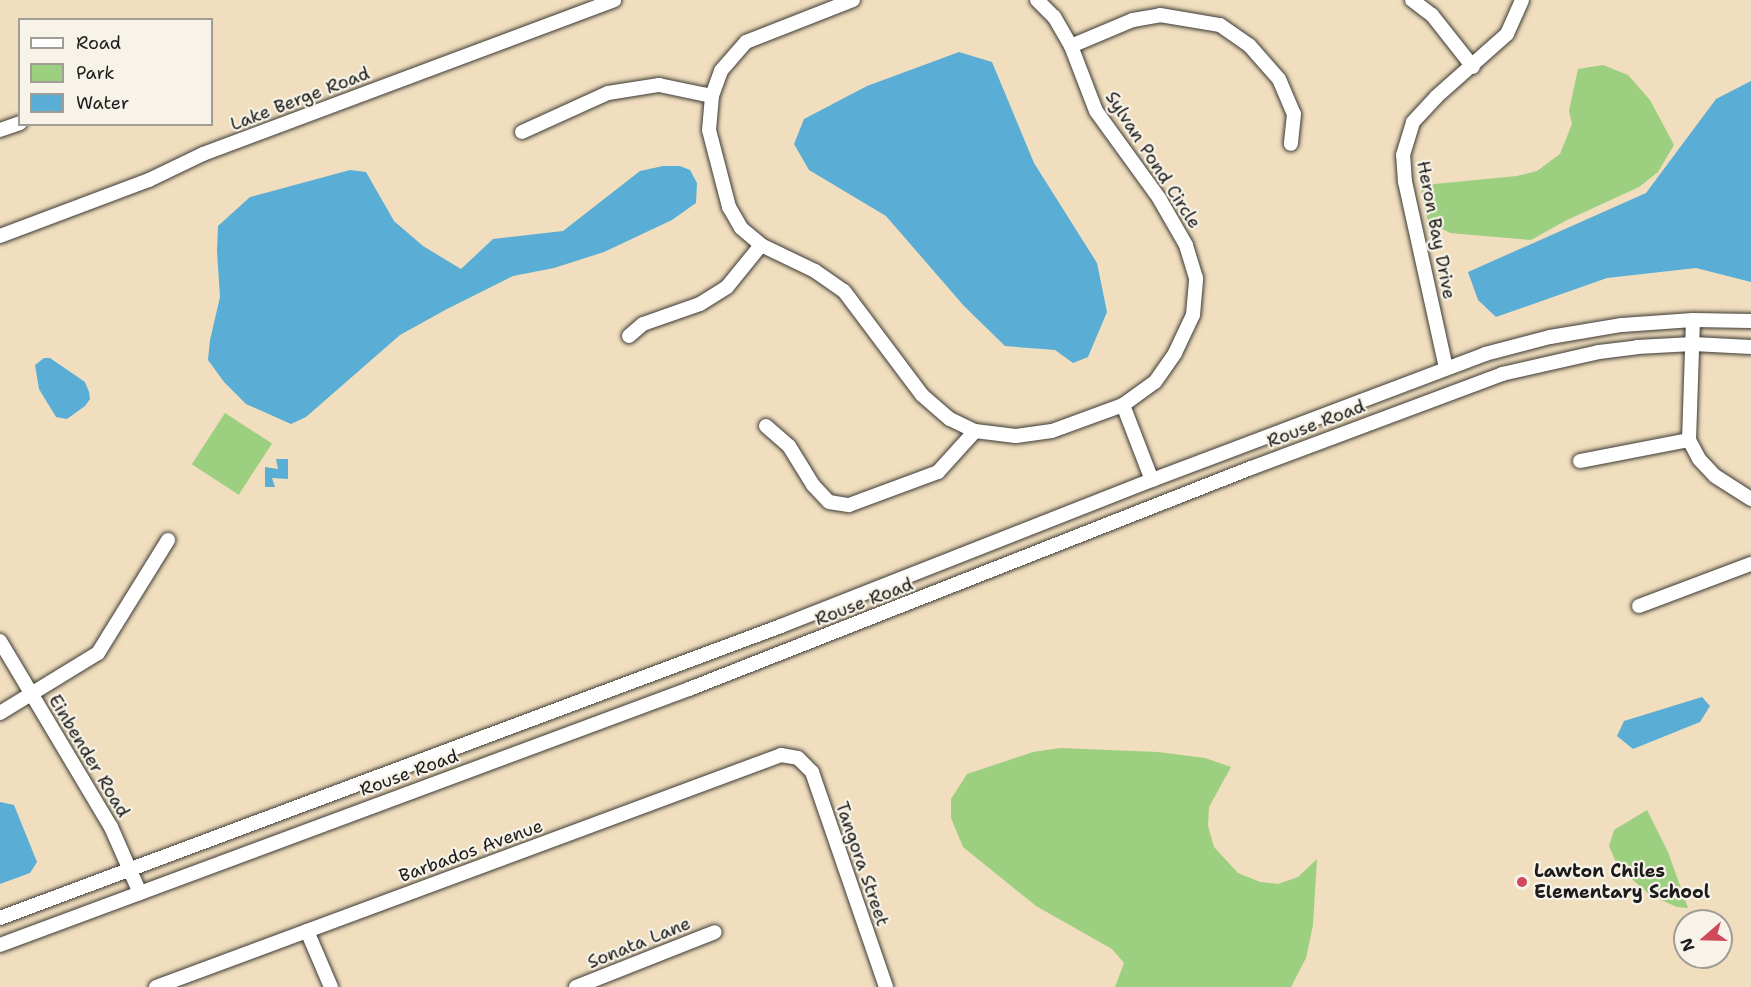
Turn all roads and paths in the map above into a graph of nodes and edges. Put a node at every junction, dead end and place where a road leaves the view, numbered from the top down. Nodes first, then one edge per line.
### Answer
1 (614, 0) edge
2 (853, 0) edge
3 (1037, 0) edge
4 (1412, 0) edge
5 (1522, 0) edge
6 (1071, 46) junction
7 (1473, 67) junction
8 (712, 96) junction
9 (18, 124) edge
10 (0, 130) edge
11 (522, 132) dead end
12 (1291, 144) dead end
13 (0, 236) edge
14 (761, 245) junction
15 (1693, 320) junction
16 (1751, 321) edge
17 (629, 336) dead end
18 (1693, 344) junction
19 (1751, 346) edge
20 (1446, 368) junction
21 (1123, 405) junction
22 (766, 426) dead end
23 (975, 431) junction
24 (1689, 440) junction
25 (1580, 461) dead end
26 (1152, 480) junction
27 (1751, 499) edge
28 (168, 540) dead end
29 (1751, 564) edge
30 (1639, 606) dead end
31 (0, 641) edge
32 (32, 695) junction
33 (0, 713) edge
34 (798, 758) joint
35 (130, 870) junction
36 (140, 893) junction
37 (0, 918) edge
38 (307, 931) junction
39 (716, 932) dead end
40 (0, 945) edge
41 (156, 987) edge
42 (331, 987) edge
43 (576, 987) edge
44 (886, 987) edge

1 - 13 street, Lake Berge Road
2 - 8 street, Sylvan Pond Circle
3 - 6 street, Sylvan Pond Circle
4 - 7 street
5 - 7 street, Heron Bay Drive
6 - 12 street
6 - 21 street, Sylvan Pond Circle
7 - 20 street, Heron Bay Drive
8 - 11 street
8 - 14 street, Sylvan Pond Circle
9 - 10 street
14 - 17 street
14 - 23 street, Sylvan Pond Circle
15 - 16 street, Rouse Road
15 - 18 street
15 - 20 street, Rouse Road
18 - 19 street, Rouse Road
18 - 24 street
18 - 36 street, Rouse Road
20 - 26 street, Rouse Road
21 - 23 street, Sylvan Pond Circle
21 - 26 street
22 - 23 street
24 - 25 street
24 - 27 street
26 - 35 street, Rouse Road
28 - 32 street
29 - 30 street
31 - 32 street, Einbender Road
32 - 33 street
32 - 35 street, Einbender Road
34 - 38 street, Barbados Avenue
34 - 44 street, Tangora Street
35 - 36 street, Einbender Road
35 - 37 street, Rouse Road
36 - 40 street, Rouse Road
38 - 41 street, Barbados Avenue
38 - 42 street
39 - 43 street, Sonata Lane

